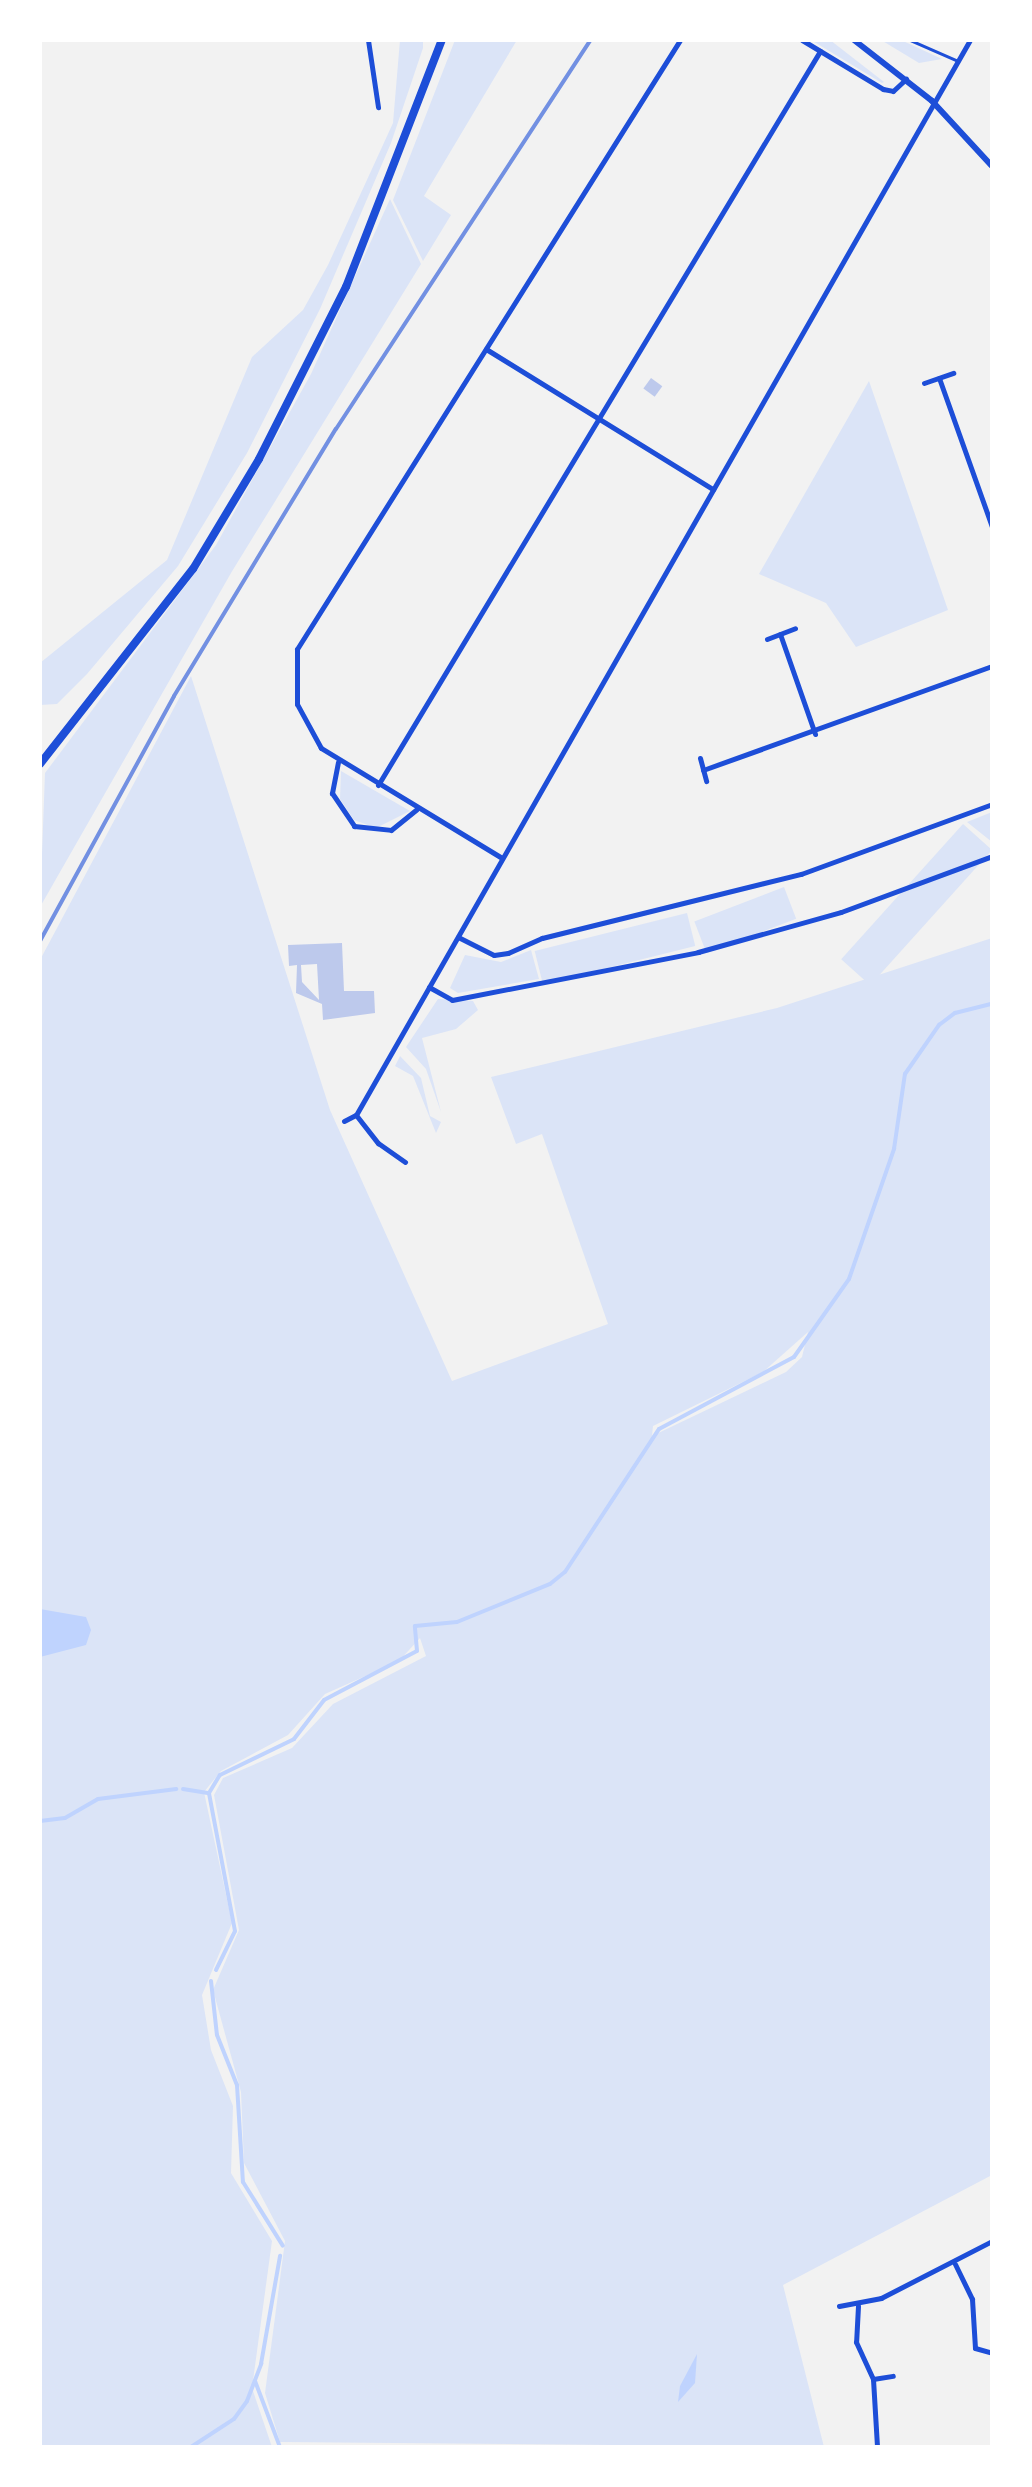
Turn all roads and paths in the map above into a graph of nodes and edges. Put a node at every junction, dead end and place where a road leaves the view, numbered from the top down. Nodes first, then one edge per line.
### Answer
1 (368, 40) edge
2 (442, 40) edge
3 (680, 40) edge
4 (802, 40) edge
5 (854, 40) edge
6 (910, 40) edge
7 (970, 40) edge
8 (820, 50) junction
9 (957, 60) junction
10 (906, 79) junction
11 (932, 101) junction
12 (378, 107) dead end
13 (992, 166) edge
14 (486, 348) junction
15 (953, 373) dead end
16 (939, 378) junction
17 (924, 383) dead end
18 (598, 420) junction
19 (713, 488) junction
20 (992, 527) edge
21 (794, 628) dead end
22 (780, 634) junction
23 (767, 639) dead end
24 (992, 666) edge
25 (815, 734) junction
26 (700, 758) dead end
27 (338, 762) junction
28 (40, 764) edge
29 (703, 770) junction
30 (706, 781) dead end
31 (378, 785) junction
32 (992, 804) edge
33 (418, 809) junction
34 (992, 856) edge
35 (502, 858) junction
36 (457, 937) junction
37 (428, 986) junction
38 (356, 1115) junction
39 (344, 1121) dead end
40 (405, 1162) dead end
41 (992, 2240) edge
42 (955, 2264) junction
43 (839, 2306) dead end
44 (858, 2306) junction
45 (992, 2353) edge
46 (893, 2376) dead end
47 (873, 2380) junction
48 (877, 2447) edge

1 - 12 street
2 - 28 main road
3 - 14 street
4 - 8 street
5 - 10 street
6 - 9 lane
7 - 9 street
8 - 10 street
8 - 18 street
9 - 11 street
10 - 11 street
11 - 13 street
11 - 19 street
14 - 18 street
14 - 27 street
15 - 16 street
16 - 17 street
16 - 20 street
18 - 19 street
18 - 31 street
19 - 35 street
21 - 22 street
22 - 23 street
22 - 25 street
24 - 25 street
25 - 29 street
26 - 29 street
27 - 31 street
27 - 33 street
29 - 30 street
31 - 33 street
32 - 36 street
33 - 35 street
34 - 37 street
35 - 36 street
36 - 37 street
37 - 38 street
38 - 39 street
38 - 40 street
41 - 42 street
42 - 44 street
42 - 45 street
43 - 44 street
44 - 47 street
46 - 47 street
47 - 48 street

